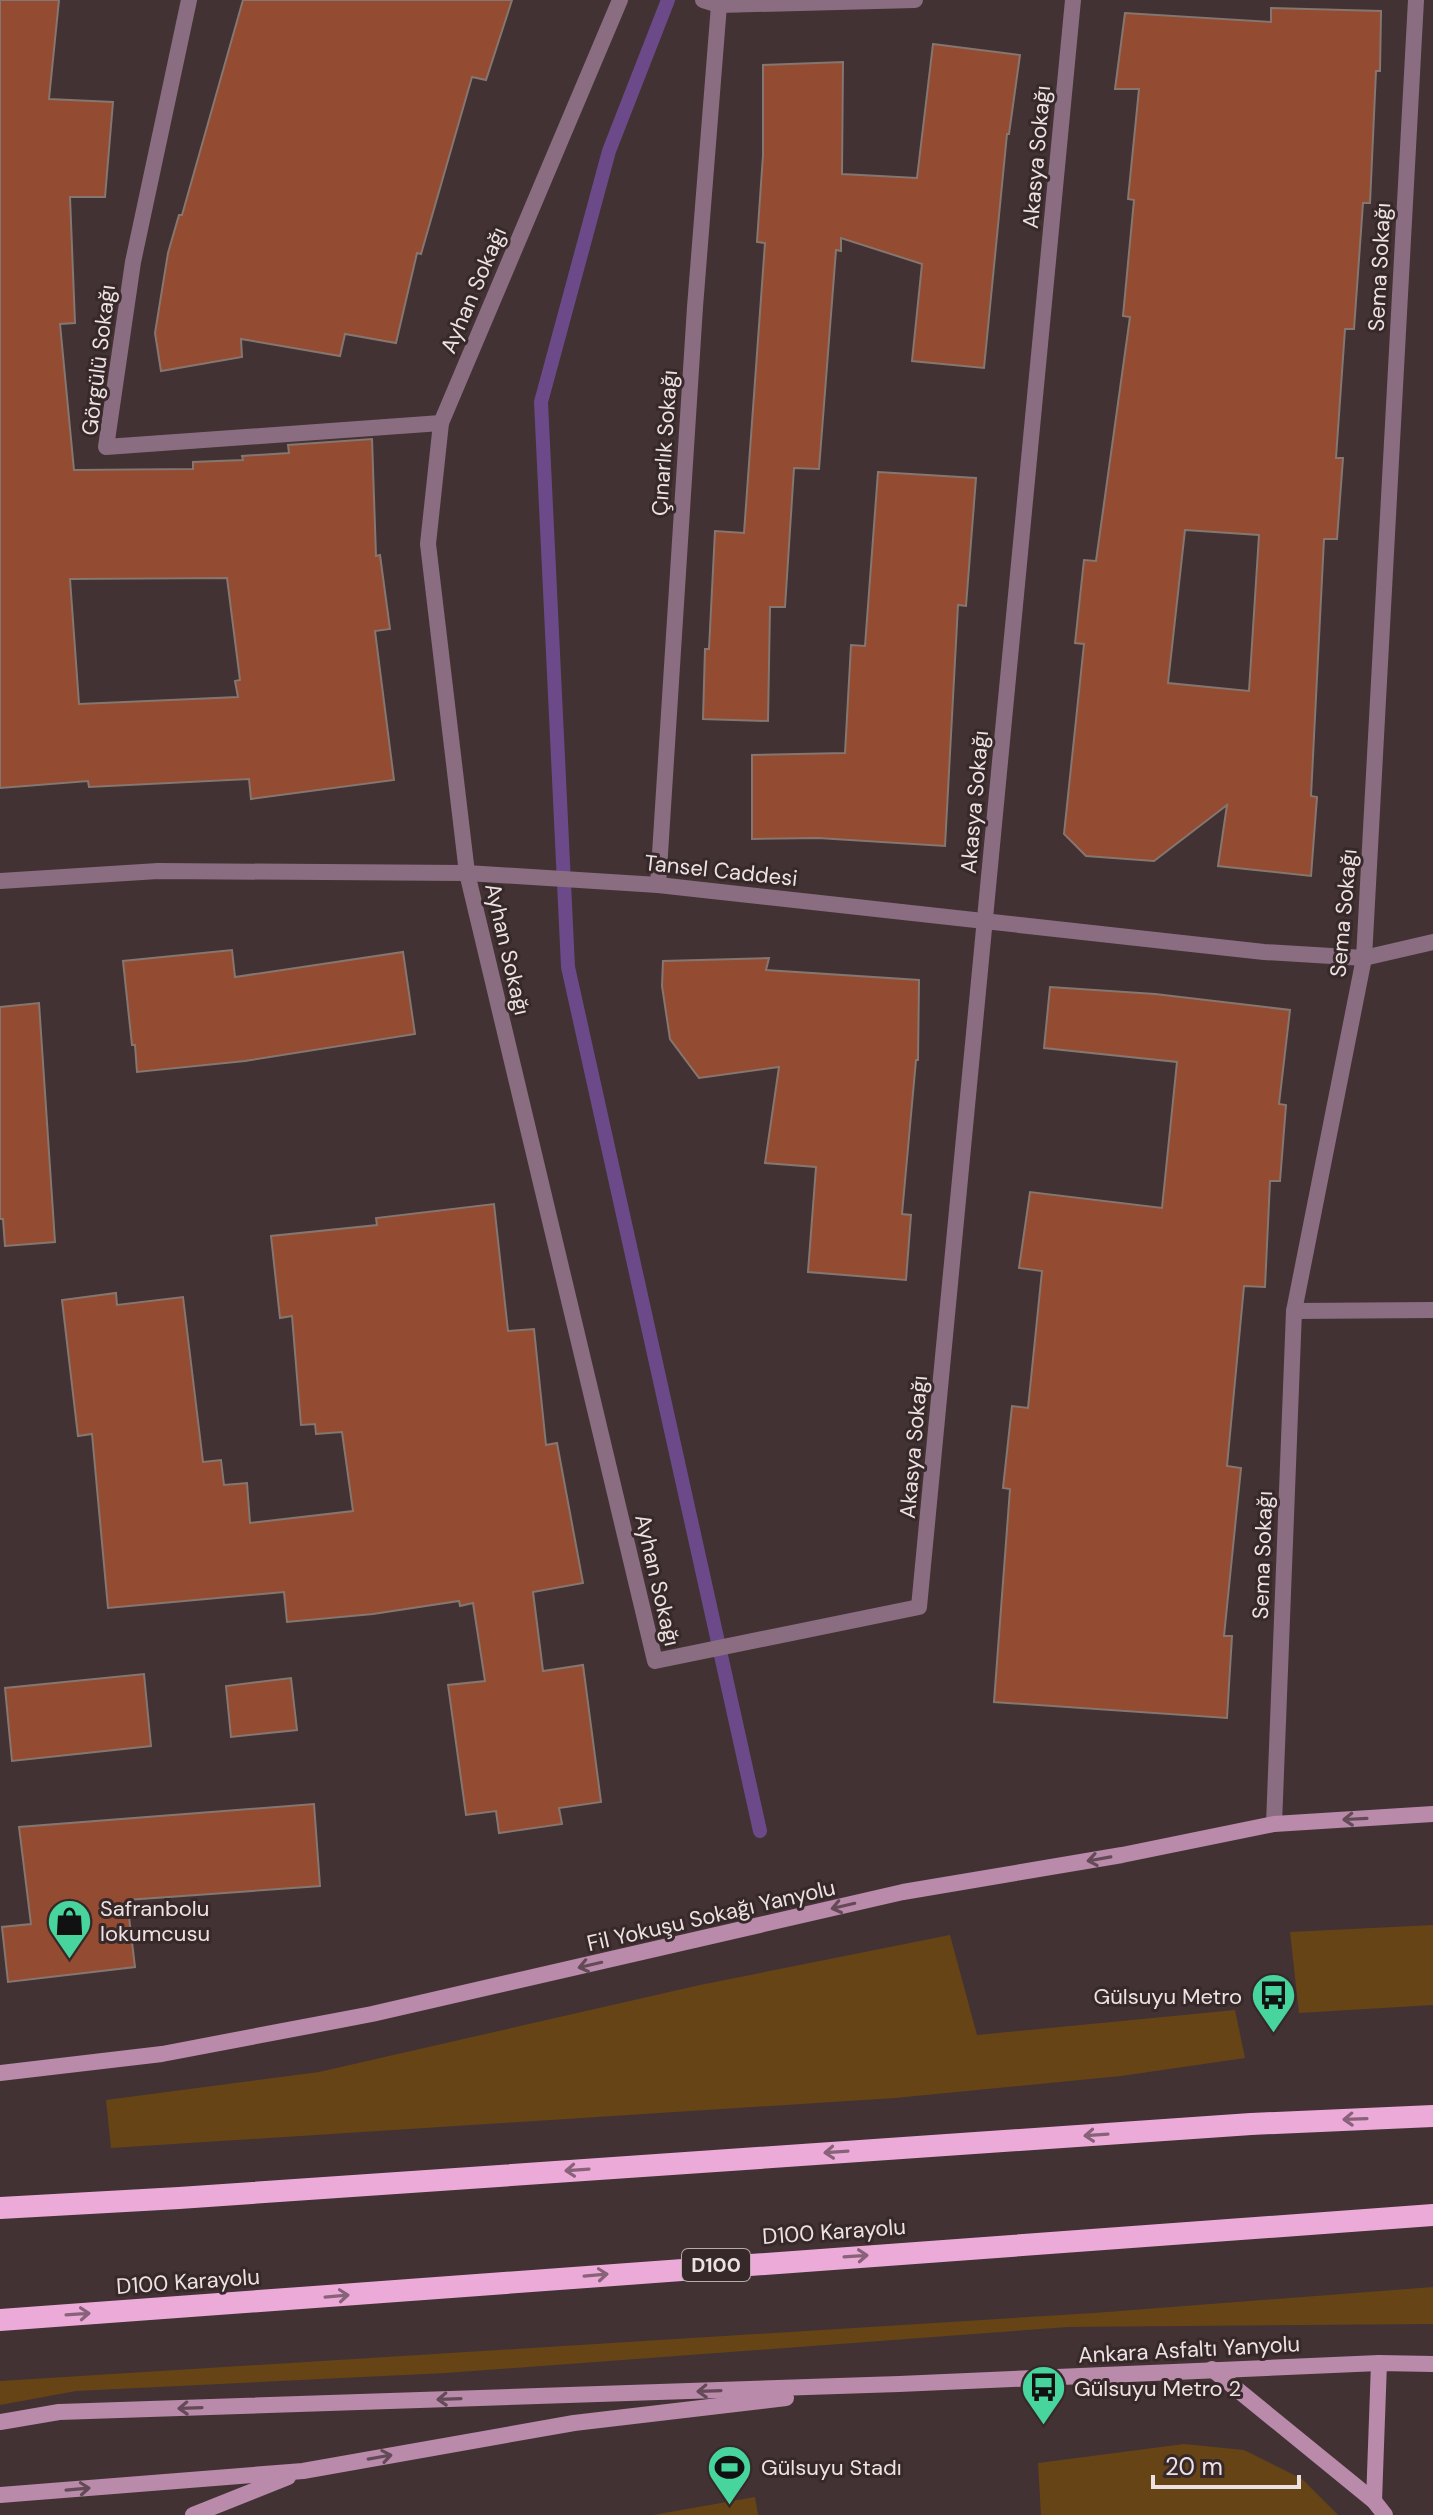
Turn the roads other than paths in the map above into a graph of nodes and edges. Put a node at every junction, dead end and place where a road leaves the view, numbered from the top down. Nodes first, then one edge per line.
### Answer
1 (189, 0) edge
2 (620, 0) edge
3 (915, 0) edge
4 (1073, 0) edge
5 (1416, 0) edge
6 (711, 2) edge
7 (441, 423) junction
8 (467, 873) junction
9 (0, 881) edge
10 (658, 885) junction
11 (985, 921) junction
12 (1433, 942) edge
13 (1364, 958) junction
14 (1433, 1310) edge
15 (1294, 1311) junction
16 (919, 1607) joint
17 (1433, 1814) edge
18 (1274, 1824) junction
19 (0, 2073) edge
20 (1433, 2116) edge
21 (0, 2208) edge
22 (1433, 2215) edge
23 (0, 2320) edge
24 (1379, 2363) junction
25 (1433, 2364) edge
26 (1212, 2369) junction
27 (899, 2384) junction
28 (0, 2422) edge
29 (303, 2471) junction
30 (0, 2495) edge
31 (1374, 2501) junction
32 (193, 2515) edge
33 (1385, 2515) edge

1 - 7 street, Görgülü Sokağı
2 - 7 street, Ayhan Sokağı
3 - 6 street
4 - 11 street, Akasya Sokağı
5 - 13 street, Sema Sokağı
6 - 10 street, Çınarlık Sokağı
7 - 8 street, Ayhan Sokağı
8 - 9 street, Tansel Caddesi
8 - 10 street, Tansel Caddesi
8 - 16 street, Ayhan Sokağı
10 - 11 street, Tansel Caddesi
11 - 13 street, Tansel Caddesi
11 - 16 street, Akasya Sokağı
12 - 13 street, Tansel Caddesi
13 - 15 street, Sema Sokağı
14 - 15 street
15 - 18 street, Sema Sokağı
17 -> 18 main road, Fil Yokuşu Sokağı Yanyolu
18 -> 19 main road, Fil Yokuşu Sokağı Yanyolu
20 -> 21 highway
23 -> 22 highway, D100 Karayolu / D100
24 - 25 main road, Ankara Asfaltı Yanyolu
24 - 26 main road, Ankara Asfaltı Yanyolu
24 - 31 main road
26 - 27 main road, Ankara Asfaltı Yanyolu
26 - 31 main road
27 -> 28 main road
29 -> 27 main road
30 -> 29 main road
29 - 32 main road
31 - 33 main road

